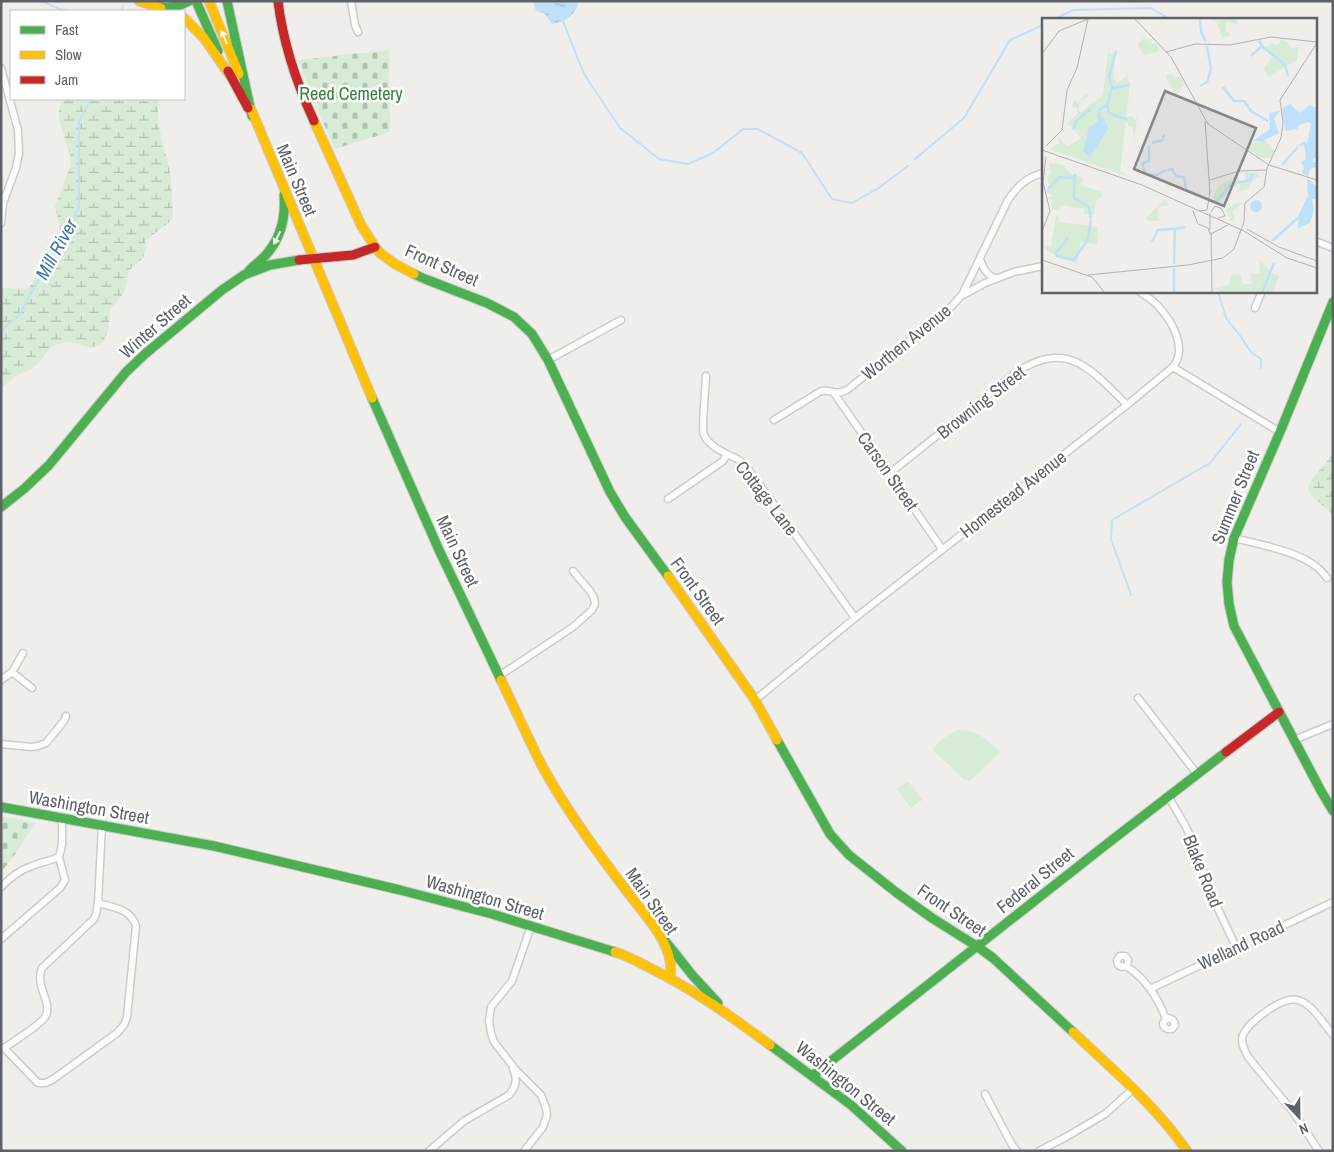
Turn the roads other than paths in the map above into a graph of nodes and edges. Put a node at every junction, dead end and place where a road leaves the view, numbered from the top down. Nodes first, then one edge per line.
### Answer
1 (139, 1) edge
2 (189, 1) edge
3 (196, 1) edge
4 (209, 1) edge
5 (226, 1) edge
6 (278, 1) edge
7 (351, 1) edge
8 (156, 6) junction
9 (168, 10) edge
10 (185, 19) edge
11 (358, 32) dead end
12 (1, 68) edge
13 (231, 77) junction
14 (252, 116) junction
15 (1042, 173) edge
16 (284, 191) junction
17 (2, 203) edge
18 (1, 222) edge
19 (1316, 241) edge
20 (375, 247) junction
21 (1333, 248) edge
22 (313, 258) junction
23 (980, 259) junction
24 (1042, 266) edge
25 (244, 275) junction
26 (995, 278) junction
27 (1140, 292) edge
28 (1150, 292) edge
29 (1262, 292) edge
30 (961, 296) junction
31 (1333, 302) edge
32 (1158, 306) junction
33 (1255, 308) dead end
34 (621, 320) dead end
35 (548, 360) junction
36 (1173, 367) junction
37 (706, 376) dead end
38 (834, 393) junction
39 (1127, 405) junction
40 (774, 420) dead end
41 (1280, 432) junction
42 (727, 454) junction
43 (890, 473) junction
44 (668, 499) dead end
45 (1, 507) edge
46 (1234, 538) junction
47 (942, 549) junction
48 (573, 571) dead end
49 (1327, 578) dead end
50 (855, 618) junction
51 (23, 654) dead end
52 (12, 672) junction
53 (499, 676) junction
54 (1, 680) edge
55 (32, 688) dead end
56 (1138, 698) dead end
57 (755, 700) junction
58 (1279, 712) junction
59 (66, 716) dead end
60 (1333, 724) edge
61 (1294, 740) junction
62 (1, 744) edge
63 (1197, 774) junction
64 (1168, 796) junction
65 (1, 807) edge
66 (1333, 811) edge
67 (62, 818) junction
68 (102, 825) junction
69 (59, 857) junction
70 (1, 887) edge
71 (98, 902) junction
72 (1333, 902) edge
73 (531, 926) junction
74 (662, 938) junction
75 (1, 939) edge
76 (978, 947) junction
77 (1236, 947) junction
78 (677, 954) junction
79 (1126, 966) dead end
80 (673, 979) junction
81 (1150, 990) junction
82 (733, 1018) junction
83 (1166, 1019) dead end
84 (1333, 1035) edge
85 (2, 1049) edge
86 (512, 1064) junction
87 (812, 1076) junction
88 (1133, 1089) junction
89 (985, 1094) dead end
90 (429, 1151) edge
91 (524, 1151) edge
92 (902, 1151) edge
93 (1017, 1151) edge
94 (1039, 1151) edge
95 (1187, 1151) edge
96 (1319, 1151) edge

1 - 8 main road
2 - 8 main road
3 - 13 main road, Main Street
14 -> 4 main road, Main Street
5 - 14 main road
6 - 20 main road, Front Street
7 - 11 street
8 - 9 main road
10 - 13 main road
12 - 17 street
13 - 14 main road, Main Street
14 - 16 main road, Main Street
15 - 23 street
16 - 22 main road, Main Street
16 -> 25 main road
17 - 18 street
19 - 21 street
20 - 22 main road, Winter Street
20 - 35 main road, Front Street
22 - 25 main road, Winter Street
22 - 53 main road, Main Street
23 - 26 street
23 - 30 street
24 - 26 street, Worthen Avenue
25 - 45 main road, Winter Street
26 - 30 street, Worthen Avenue
27 - 32 street
28 - 32 street
29 - 33 street
30 - 38 street, Worthen Avenue
31 - 41 main road, Summer Street
32 - 36 street
34 - 35 street
35 - 57 main road, Front Street
36 - 39 street, Homestead Avenue
36 - 41 street
37 - 42 street, Cottage Lane
38 - 40 street, Worthen Avenue
38 - 43 street, Carson Street
39 - 43 street, Browning Street
39 - 47 street, Homestead Avenue
41 - 46 main road, Summer Street
42 - 44 street
42 - 50 street, Cottage Lane
43 - 47 street, Carson Street
46 - 49 street
46 - 58 main road, Summer Street
47 - 50 street, Homestead Avenue
48 - 53 street
50 - 57 street, Homestead Avenue
51 - 52 street
52 - 54 street
52 - 55 street
53 - 74 main road, Main Street
56 - 63 street
57 - 76 main road, Front Street
58 - 61 main road, Summer Street
58 - 63 main road, Federal Street
59 - 62 street
60 - 61 street
61 - 66 main road, Summer Street
63 - 64 main road, Federal Street
64 - 76 main road, Federal Street
64 - 77 street, Blake Road
65 - 67 main road, Washington Street
67 - 68 main road, Washington Street
67 - 69 street
68 - 71 street
68 - 73 main road, Washington Street
69 - 70 street
69 - 75 street
71 - 85 street
71 - 85 street
72 - 77 street, Welland Road
73 - 80 main road, Washington Street
73 - 86 street
74 - 78 main road
74 - 80 main road, Main Street
76 - 87 main road, Federal Street
76 - 88 main road, Front Street
77 - 81 street, Welland Road
78 - 80 main road
78 - 82 main road
79 - 81 street
80 - 82 main road, Washington Street
81 - 83 street
82 - 87 main road, Washington Street
84 - 96 street
86 - 90 street
86 - 91 street
87 - 92 main road, Washington Street
88 - 94 street
88 - 95 main road, Front Street
89 - 93 street

